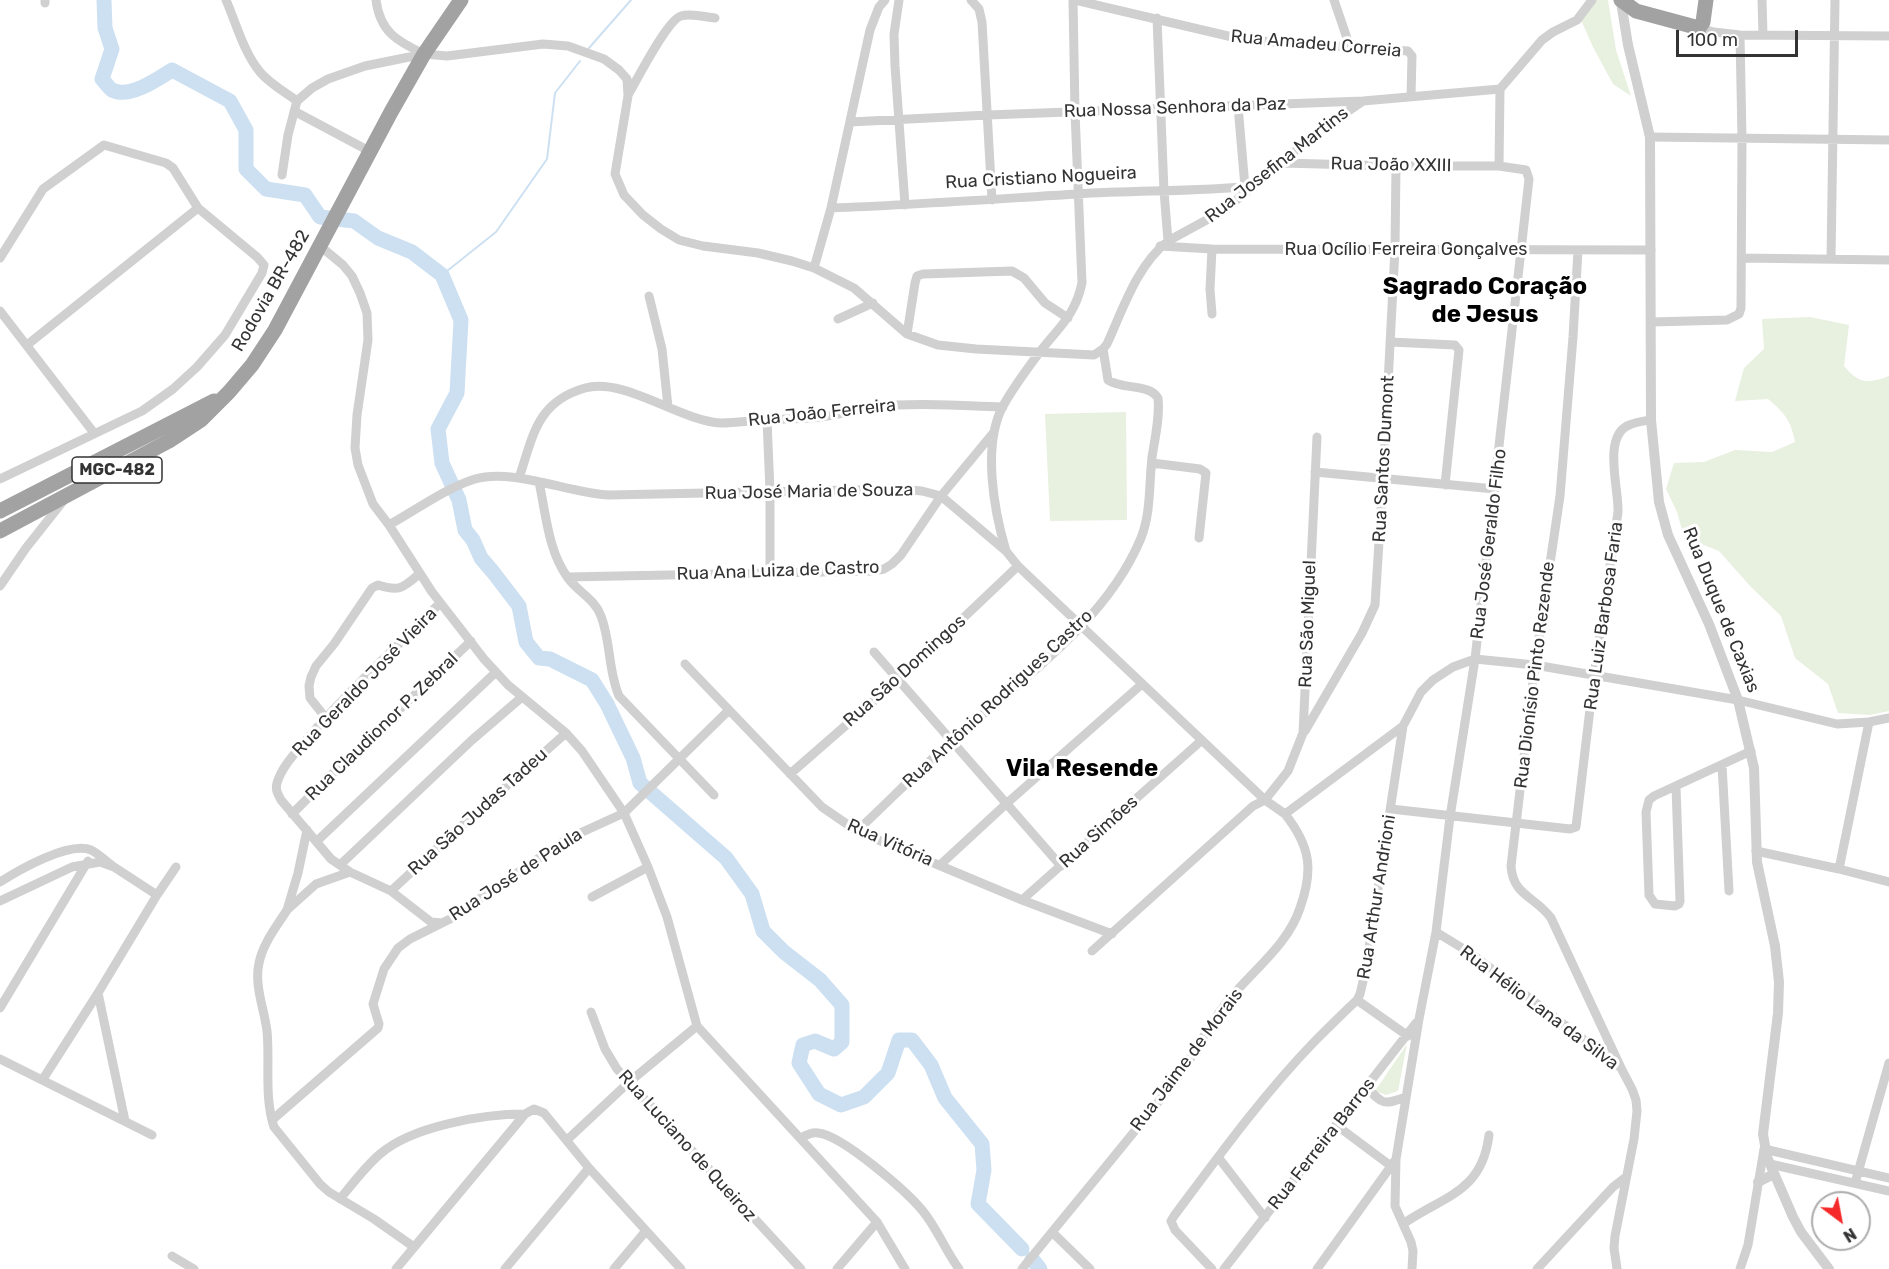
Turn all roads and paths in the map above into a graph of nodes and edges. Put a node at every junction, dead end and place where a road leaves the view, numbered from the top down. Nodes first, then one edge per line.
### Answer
1 (226, 0) edge
2 (376, 0) edge
3 (461, 0) edge
4 (885, 0) edge
5 (899, 0) edge
6 (971, 0) edge
7 (1074, 0) edge
8 (1334, 0) edge
9 (1592, 0) edge
10 (1706, 0) edge
11 (1762, 0) edge
12 (1835, 0) edge
13 (1621, 1) edge
14 (1630, 16) junction
15 (715, 18) dead end
16 (1157, 18) junction
17 (1699, 28) junction
18 (1763, 34) junction
19 (1740, 35) junction
20 (1834, 36) junction
21 (1889, 36) edge
22 (1350, 47) junction
23 (424, 54) junction
24 (1500, 88) junction
25 (628, 96) junction
26 (1412, 96) junction
27 (297, 100) junction
28 (1363, 100) junction
29 (1238, 106) junction
30 (1160, 109) junction
31 (294, 111) junction
32 (1075, 112) junction
33 (988, 115) junction
34 (898, 120) junction
35 (850, 122) junction
36 (1650, 137) junction
37 (1742, 138) junction
38 (1832, 140) junction
39 (1889, 140) edge
40 (371, 152) junction
41 (1282, 163) junction
42 (1499, 165) junction
43 (1396, 166) junction
44 (282, 175) dead end
45 (1249, 187) junction
46 (1164, 192) junction
47 (1078, 194) junction
48 (992, 200) junction
49 (905, 205) junction
50 (198, 207) junction
51 (831, 208) junction
52 (324, 240) junction
53 (1164, 244) junction
54 (1212, 249) junction
55 (1395, 249) junction
56 (1578, 250) junction
57 (1651, 250) junction
58 (1521, 251) junction
59 (0, 258) edge
60 (1742, 258) junction
61 (1831, 259) junction
62 (1889, 260) edge
63 (814, 268) junction
64 (649, 296) dead end
65 (873, 303) junction
66 (0, 311) edge
67 (1212, 314) dead end
68 (1068, 318) junction
69 (838, 319) dead end
70 (1651, 322) junction
71 (907, 333) junction
72 (1390, 342) junction
73 (27, 345) junction
74 (1103, 349) junction
75 (1039, 353) junction
76 (225, 396) junction
77 (668, 407) junction
78 (1002, 407) junction
79 (767, 420) junction
80 (1651, 420) junction
81 (994, 432) junction
82 (94, 433) junction
83 (1317, 437) dead end
84 (1152, 463) junction
85 (1315, 472) junction
86 (519, 478) junction
87 (0, 479) edge
88 (1383, 479) junction
89 (539, 482) junction
90 (1445, 485) junction
91 (1496, 489) junction
92 (770, 491) junction
93 (68, 496) junction
94 (941, 496) junction
95 (0, 511) edge
96 (389, 525) junction
97 (0, 531) edge
98 (1199, 538) dead end
99 (1006, 551) junction
100 (1018, 566) junction
101 (419, 574) junction
102 (770, 574) junction
103 (567, 577) junction
104 (0, 586) edge
105 (440, 603) junction
106 (1081, 626) junction
107 (471, 641) junction
108 (874, 652) dead end
109 (1475, 659) junction
110 (685, 664) dead end
111 (1535, 665) junction
112 (496, 672) junction
113 (1594, 675) junction
114 (899, 679) junction
115 (1142, 684) junction
116 (522, 697) junction
117 (1738, 700) junction
118 (729, 710) junction
119 (326, 717) junction
120 (1889, 718) edge
121 (1869, 722) junction
122 (1403, 726) junction
123 (566, 733) junction
124 (1304, 733) junction
125 (952, 740) junction
126 (1202, 740) junction
127 (1751, 751) junction
128 (679, 759) junction
129 (1722, 765) junction
130 (790, 774) junction
131 (1676, 787) junction
132 (714, 795) dead end
133 (1265, 800) junction
134 (1006, 804) junction
135 (1391, 809) junction
136 (624, 813) junction
137 (292, 814) junction
138 (1285, 814) junction
139 (1450, 817) junction
140 (1516, 823) junction
141 (307, 830) junction
142 (857, 831) junction
143 (317, 841) junction
144 (91, 850) junction
145 (1756, 850) junction
146 (88, 863) junction
147 (340, 865) junction
148 (940, 865) junction
149 (1060, 866) junction
150 (114, 867) junction
151 (176, 867) dead end
152 (648, 867) junction
153 (1839, 869) junction
154 (350, 872) junction
155 (0, 882) edge
156 (1889, 882) edge
157 (391, 891) junction
158 (1729, 891) dead end
159 (157, 895) junction
160 (592, 897) dead end
161 (1022, 900) junction
162 (0, 901) edge
163 (287, 910) junction
164 (442, 923) junction
165 (1436, 932) junction
166 (1112, 934) junction
167 (1092, 951) dead end
168 (98, 993) junction
169 (1357, 1000) junction
170 (0, 1008) edge
171 (591, 1012) dead end
172 (1419, 1019) junction
173 (697, 1026) junction
174 (1408, 1036) junction
175 (0, 1059) edge
176 (1889, 1063) edge
177 (1621, 1068) junction
178 (43, 1079) junction
179 (628, 1083) junction
180 (1367, 1087) junction
181 (1406, 1097) junction
182 (527, 1112) junction
183 (272, 1120) junction
184 (125, 1121) junction
185 (1336, 1125) junction
186 (152, 1135) dead end
187 (1490, 1135) dead end
188 (801, 1138) junction
189 (567, 1140) junction
190 (1764, 1149) junction
191 (1218, 1157) junction
192 (1393, 1162) junction
193 (589, 1168) junction
194 (1772, 1169) junction
195 (1859, 1171) junction
196 (1626, 1177) junction
197 (1889, 1178) edge
198 (1758, 1182) junction
199 (1855, 1183) junction
200 (1889, 1191) edge
201 (340, 1199) junction
202 (1264, 1218) junction
203 (877, 1222) junction
204 (1404, 1224) junction
205 (645, 1232) junction
206 (1052, 1232) junction
207 (414, 1247) junction
208 (172, 1256) dead end
209 (194, 1269) edge
210 (396, 1269) edge
211 (505, 1269) edge
212 (614, 1269) edge
213 (681, 1269) edge
214 (801, 1269) edge
215 (837, 1269) edge
216 (905, 1269) edge
217 (959, 1269) edge
218 (1022, 1269) edge
219 (1090, 1269) edge
220 (1212, 1269) edge
221 (1224, 1269) edge
222 (1317, 1269) edge
223 (1412, 1269) edge
224 (1538, 1269) edge
225 (1617, 1269) edge
226 (1740, 1269) edge
227 (1828, 1269) edge

1 - 27 street
2 - 23 street
3 - 23 highway, MGC-482
4 - 35 street
5 - 34 street
6 - 33 street
7 - 16 street, Rua Amadeu Correia
7 - 32 street
8 - 22 street
9 - 24 street
10 - 17 highway
11 - 18 street
12 - 20 street
13 - 14 highway
14 - 17 highway
14 - 36 street, Rua Duque de Caxias
15 - 25 street
16 - 22 street, Rua Amadeu Correia
16 - 30 street
17 - 19 street
18 - 19 street
18 - 20 street
19 - 37 street
20 - 21 street
20 - 38 street
22 - 26 street, Rua Amadeu Correia
23 - 25 street
23 - 27 street
23 - 40 highway, MGC-482
24 - 26 street, Rua Nossa Senhora da Paz
24 - 42 street
25 - 63 street
26 - 28 street, Rua Nossa Senhora da Paz
27 - 31 street
28 - 29 street, Rua Nossa Senhora da Paz
28 - 41 street, Rua Josefina Martins
29 - 30 street, Rua Nossa Senhora da Paz
29 - 45 street
30 - 32 street, Rua Nossa Senhora da Paz
30 - 46 street
31 - 40 street
31 - 44 street
32 - 33 street, Rua Nossa Senhora da Paz
32 - 47 street
33 - 34 street, Rua Nossa Senhora da Paz
33 - 48 street
34 - 35 street, Rua Nossa Senhora da Paz
34 - 49 street
35 - 51 street
36 - 37 street
36 - 57 street, Rua Duque de Caxias
37 - 38 street
37 - 60 street
38 - 39 street
38 - 61 street
40 - 52 highway, MGC-482
41 - 43 street, Rua João XXIII
41 - 45 street, Rua Josefina Martins
42 - 43 street, Rua João XXIII
42 - 58 street, Rua José Geraldo Filho
43 - 55 street, Rua Santos Dumont
45 - 46 street, Rua Cristiano Nogueira
45 - 53 street, Rua Josefina Martins
46 - 47 street, Rua Cristiano Nogueira
46 - 53 street
47 - 48 street, Rua Cristiano Nogueira
47 - 68 street
48 - 49 street, Rua Cristiano Nogueira
49 - 51 street, Rua Cristiano Nogueira
50 - 59 street
50 - 73 street
50 - 82 street
51 - 63 street
52 - 76 highway, Rodovia BR-482 / MGC-482
52 - 96 street
53 - 54 street, Rua Ocílio Ferreira Gonçalves
53 - 74 street, Rua Josefina Martins
54 - 55 street, Rua Ocílio Ferreira Gonçalves
54 - 67 street
55 - 58 street, Rua Ocílio Ferreira Gonçalves
55 - 72 street, Rua Santos Dumont
56 - 57 street, Rua Ocílio Ferreira Gonçalves
56 - 58 street, Rua Ocílio Ferreira Gonçalves
56 - 111 street, Rua Dionísio Pinto Rezende
57 - 70 street, Rua Duque de Caxias
58 - 91 street, Rua José Geraldo Filho
60 - 61 street
60 - 70 street
61 - 62 street
63 - 65 street
64 - 77 street
65 - 69 street
65 - 71 street
66 - 73 street
68 - 71 street
68 - 75 street
70 - 80 street, Rua Duque de Caxias
71 - 75 street
72 - 88 street, Rua Santos Dumont
72 - 90 street
73 - 82 street
74 - 75 street
74 - 84 street, Rua Antônio Rodrigues Castro
75 - 78 street
76 - 93 highway, Rodovia BR-482 / MGC-482
76 - 95 highway, Rodovia BR-482 / MGC-482
77 - 79 street, Rua João Ferreira
77 - 86 street, Rua João Ferreira
78 - 79 street, Rua João Ferreira
78 - 81 street
79 - 92 street
80 - 113 street, Rua Luiz Barbosa Faria
80 - 117 street, Rua Duque de Caxias
81 - 94 street, Rua Ana Luiza de Castro
81 - 99 street
82 - 87 street
83 - 85 street, Rua São Miguel
84 - 98 street
84 - 106 street, Rua Antônio Rodrigues Castro
85 - 88 street
85 - 124 street, Rua São Miguel
86 - 89 street, Rua José Maria de Souza
86 - 96 street, Rua José Maria de Souza
88 - 90 street
88 - 124 street, Rua Santos Dumont
89 - 92 street, Rua José Maria de Souza
89 - 103 street
90 - 91 street
91 - 109 street, Rua José Geraldo Filho
92 - 94 street, Rua José Maria de Souza
92 - 102 street
93 - 97 highway, Rodovia BR-482 / MGC-482
93 - 104 street
94 - 99 street, Rua José Maria de Souza
94 - 102 street, Rua Ana Luiza de Castro
96 - 101 street
99 - 100 street, Rua José Maria de Souza
100 - 106 street, Rua José Maria de Souza
100 - 114 street, Rua São Domingos
101 - 105 street
101 - 119 street
102 - 103 street, Rua Ana Luiza de Castro
103 - 128 street
105 - 107 street
105 - 119 street, Rua Geraldo José Vieira
106 - 115 street, Rua José Maria de Souza
106 - 125 street, Rua Antônio Rodrigues Castro
107 - 112 street
107 - 137 street, Rua Claudionor P. Zebral
108 - 114 street
109 - 111 street
109 - 122 street
109 - 139 street, Rua José Geraldo Filho
110 - 118 street, Rua Vitória
111 - 113 street
111 - 140 street, Rua Dionísio Pinto Rezende
112 - 116 street
112 - 143 street
113 - 117 street
113 - 140 street, Rua Luiz Barbosa Faria
114 - 125 street
114 - 130 street, Rua São Domingos
115 - 126 street, Rua José Maria de Souza
115 - 134 street
116 - 123 street
116 - 147 street
117 - 121 street
117 - 127 street, Rua Duque de Caxias
118 - 128 street, Rua José de Paula
118 - 130 street, Rua Vitória
119 - 137 street, Rua Geraldo José Vieira
120 - 121 street
121 - 153 street
122 - 135 street, Rua Arthur Andrioni
122 - 138 street
123 - 136 street
123 - 157 street, Rua São Judas Tadeu
124 - 133 street, Rua São Miguel
125 - 134 street
125 - 142 street, Rua Antônio Rodrigues Castro
126 - 133 street, Rua José Maria de Souza
126 - 149 street, Rua Simões
127 - 129 street
127 - 145 street, Rua Duque de Caxias
128 - 132 street
128 - 136 street, Rua José de Paula
129 - 131 street
129 - 158 street
130 - 142 street, Rua Vitória
131 - 131 street
133 - 138 street, Rua José Maria de Souza
133 - 166 street, Rua São Miguel
134 - 148 street
134 - 149 street
135 - 139 street
135 - 169 street, Rua Arthur Andrioni
136 - 152 street
136 - 164 street, Rua José de Paula
137 - 141 street, Rua Geraldo José Vieira
138 - 206 street, Rua Jaime de Morais
139 - 140 street
139 - 165 street, Rua José Geraldo Filho
140 - 177 street, Rua Dionísio Pinto Rezende
141 - 143 street, Rua Geraldo José Vieira
141 - 163 street
142 - 148 street, Rua Vitória
143 - 147 street, Rua Geraldo José Vieira
144 - 146 street
144 - 150 street
144 - 155 street
145 - 153 street
145 - 190 street, Rua Duque de Caxias
146 - 150 street
146 - 162 street
146 - 170 street
147 - 154 street, Rua Geraldo José Vieira
148 - 161 street, Rua Vitória
149 - 161 street, Rua Simões
150 - 159 street
151 - 159 street
152 - 160 street
152 - 173 street
153 - 156 street
154 - 157 street, Rua Geraldo José Vieira
154 - 163 street
157 - 164 street, Rua Geraldo José Vieira
159 - 168 street
161 - 166 street, Rua Vitória
163 - 183 street
164 - 183 street, Rua José de Paula
165 - 172 street, Rua José Geraldo Filho
165 - 177 street, Rua Hélio Lana da Silva
166 - 167 street, Rua São Miguel
168 - 178 street
168 - 184 street
169 - 174 street
169 - 191 street, Rua Arthur Andrioni
171 - 179 street, Rua Luciano de Queiroz
172 - 174 street, Rua Ferreira Barros
172 - 181 street, Rua José Geraldo Filho
173 - 179 street
173 - 188 street
174 - 180 street, Rua Ferreira Barros
175 - 178 street
176 - 195 street
177 - 196 street, Rua Hélio Lana da Silva
178 - 184 street
179 - 189 street
179 - 214 street, Rua Luciano de Queiroz
180 - 181 street
180 - 185 street, Rua Ferreira Barros
181 - 192 street, Rua José Geraldo Filho
182 - 189 street
182 - 201 street
182 - 207 street
183 - 201 street
184 - 186 street
185 - 192 street
185 - 202 street, Rua Ferreira Barros
187 - 204 street
188 - 203 street
188 - 217 street
189 - 193 street
190 - 194 street, Rua Duque de Caxias
190 - 195 street
190 - 198 street
191 - 202 street
191 - 220 street, Rua Arthur Andrioni
192 - 204 street, Rua José Geraldo Filho
192 - 222 street
193 - 205 street
193 - 211 street
194 - 198 street
194 - 199 street
194 - 227 street, Rua Duque de Caxias
195 - 197 street
195 - 199 street
196 - 224 street
196 - 225 street, Rua Hélio Lana da Silva
198 - 226 street
199 - 200 street
201 - 207 street
202 - 221 street, Rua Ferreira Barros
203 - 215 street
203 - 216 street
204 - 223 street, Rua José Geraldo Filho
205 - 212 street
205 - 213 street
206 - 218 street, Rua Jaime de Morais
206 - 219 street
207 - 210 street
208 - 209 street

